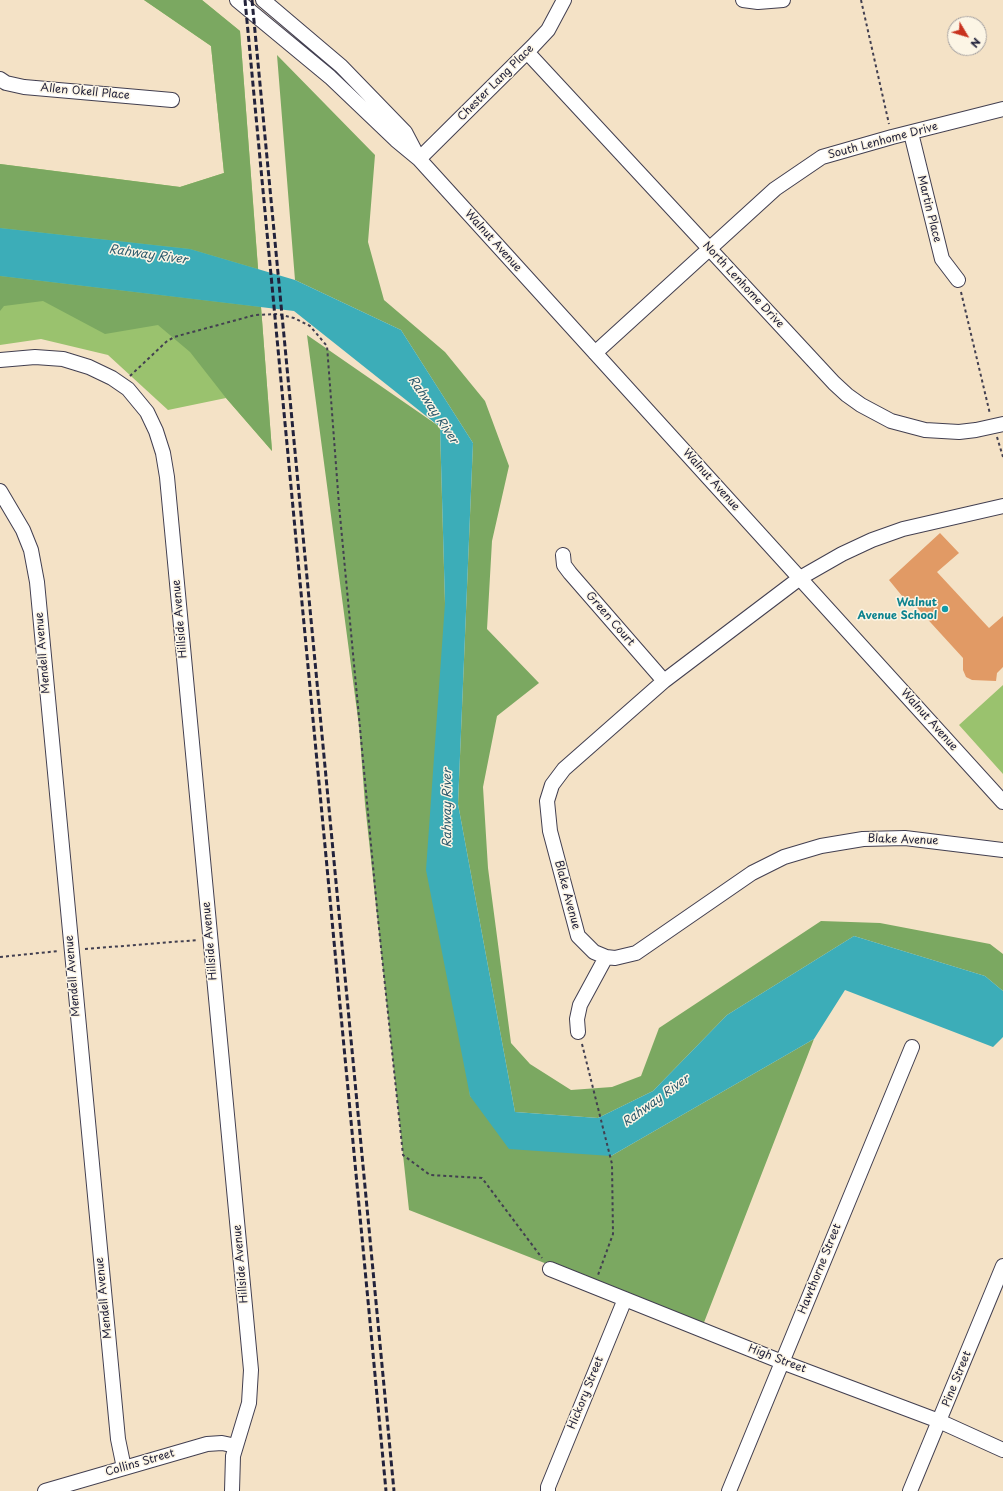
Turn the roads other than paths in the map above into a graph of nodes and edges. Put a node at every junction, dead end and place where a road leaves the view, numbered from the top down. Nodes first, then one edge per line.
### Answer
1 (237, 0) edge
2 (263, 0) edge
3 (564, 0) edge
4 (743, 0) edge
5 (783, 0) edge
6 (528, 52) junction
7 (0, 78) edge
8 (172, 100) dead end
9 (1003, 109) edge
10 (911, 133) junction
11 (419, 159) junction
12 (710, 249) junction
13 (958, 280) road end
14 (595, 354) junction
15 (0, 360) edge
16 (998, 425) edge
17 (0, 491) edge
18 (1003, 506) edge
19 (563, 555) dead end
20 (800, 578) junction
21 (664, 681) junction
22 (1003, 802) edge
23 (1003, 850) edge
24 (606, 957) junction
25 (578, 1032) road end
26 (912, 1047) dead end
27 (1003, 1266) edge
28 (550, 1269) road end
29 (625, 1299) junction
30 (782, 1362) junction
31 (939, 1421) junction
32 (236, 1446) junction
33 (1003, 1450) edge
34 (124, 1468) junction
35 (548, 1489) edge
36 (45, 1491) edge
37 (232, 1491) edge
38 (729, 1491) edge
39 (910, 1491) edge

1 - 11 street, Walnut Avenue
2 - 11 street, Walnut Avenue
3 - 6 street, Chester Lang Place
4 - 5 street
6 - 11 street, Chester Lang Place
6 - 12 street, North Lenhome Drive
7 - 8 street, Allen Okell Place
9 - 10 street, South Lenhome Drive
10 - 12 street, South Lenhome Drive
10 - 13 street, Martin Place
11 - 14 street, Walnut Avenue
12 - 14 street, South Lenhome Drive
12 - 16 street, North Lenhome Drive
14 - 20 street, Walnut Avenue
15 - 32 street, Hillside Avenue
17 - 34 street, Mendell Avenue
18 - 20 street, Blake Avenue
19 - 21 street, Green Court
20 - 21 street, Blake Avenue
20 - 22 street, Walnut Avenue
21 - 24 street, Blake Avenue
23 - 24 street, Blake Avenue
24 - 25 street
26 - 30 street, Hawthorne Street
27 - 31 street, Pine Street
28 - 29 street, High Street
29 - 30 street, High Street
29 - 35 street, Hickory Street
30 - 31 street, High Street
30 - 38 street, Hawthorne Street
31 - 33 street, High Street
31 - 39 street, Pine Street
32 - 34 street, Collins Street
32 - 37 street, Hillside Avenue
34 - 36 street, Collins Street

